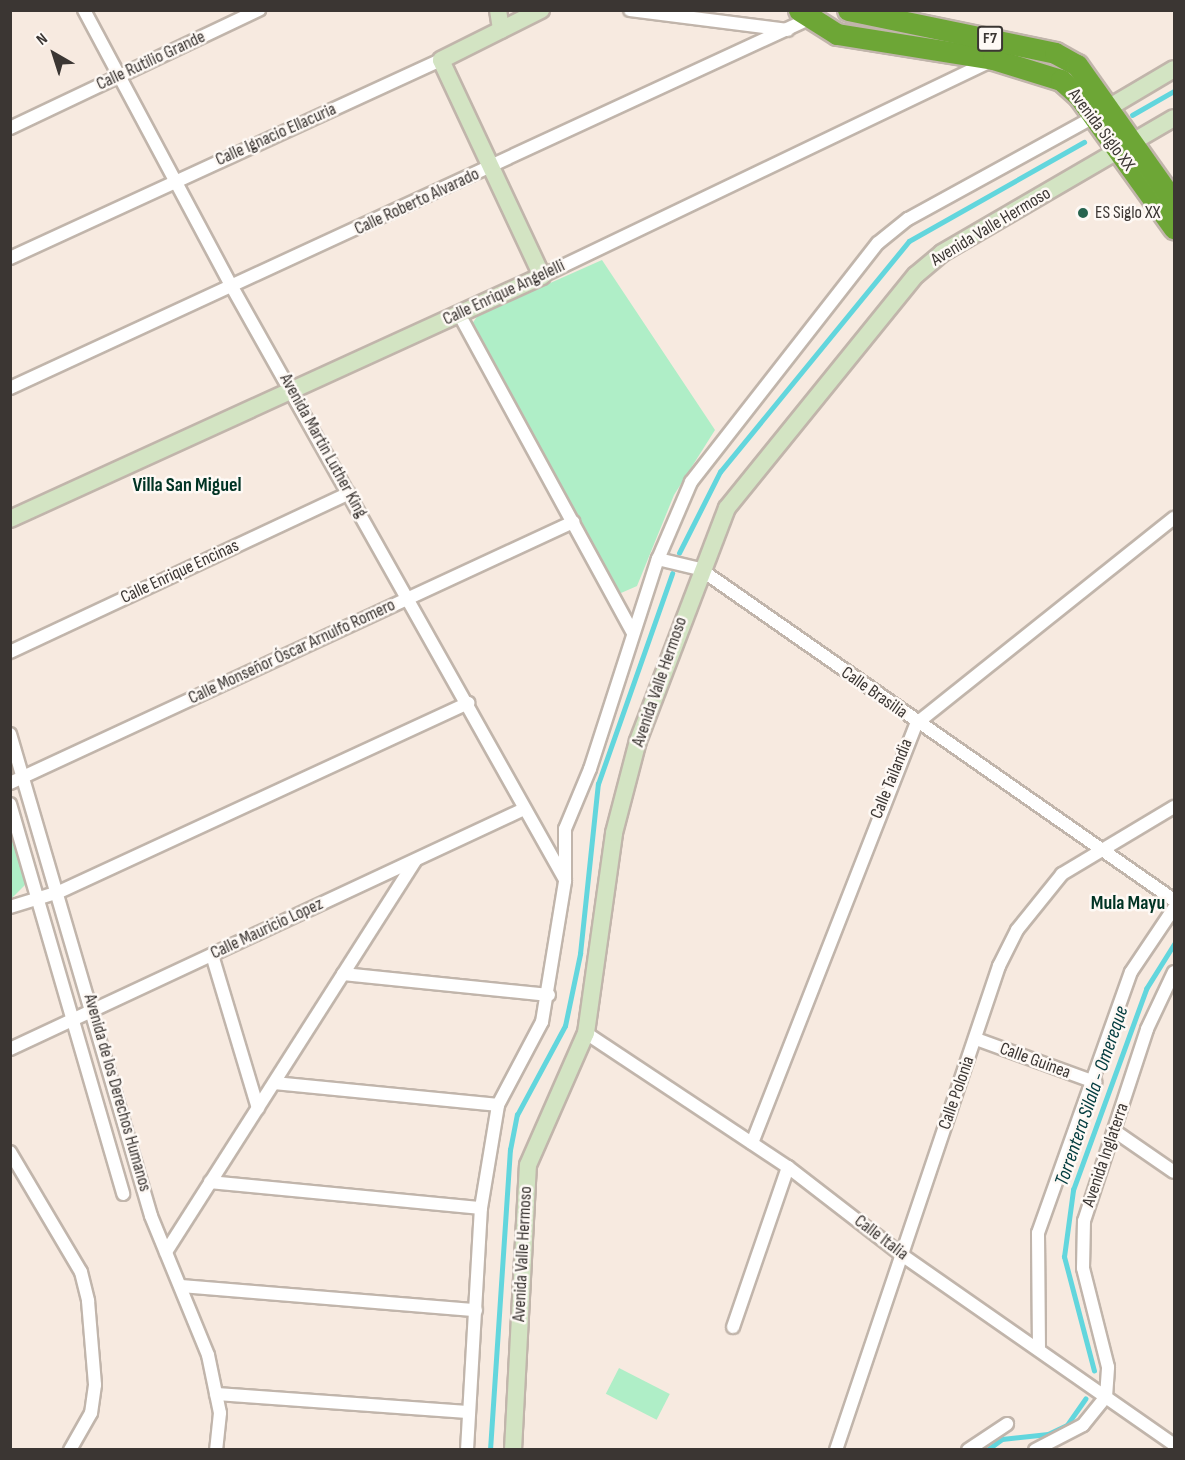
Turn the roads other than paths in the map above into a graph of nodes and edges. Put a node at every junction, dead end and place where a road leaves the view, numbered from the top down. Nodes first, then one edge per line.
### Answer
1 (84, 10) edge
2 (259, 10) edge
3 (498, 10) edge
4 (541, 10) edge
5 (630, 10) edge
6 (848, 10) edge
7 (810, 14) edge
8 (501, 30) junction
9 (789, 30) junction
10 (993, 59) junction
11 (441, 60) junction
12 (1174, 69) edge
13 (120, 75) junction
14 (1102, 111) junction
15 (1174, 118) edge
16 (10, 128) edge
17 (1124, 148) junction
18 (492, 168) junction
19 (177, 179) junction
20 (1174, 202) edge
21 (1174, 228) edge
22 (10, 258) edge
23 (543, 276) junction
24 (231, 287) junction
25 (459, 314) junction
26 (10, 388) edge
27 (291, 388) junction
28 (348, 493) junction
29 (1174, 518) edge
30 (10, 519) edge
31 (573, 522) junction
32 (658, 559) junction
33 (700, 569) junction
34 (409, 598) junction
35 (633, 633) junction
36 (10, 652) edge
37 (468, 703) junction
38 (917, 723) junction
39 (10, 734) edge
40 (23, 777) junction
41 (10, 783) edge
42 (10, 804) edge
43 (1174, 807) edge
44 (524, 809) junction
45 (1096, 849) junction
46 (416, 861) junction
47 (565, 881) junction
48 (59, 892) junction
49 (38, 895) junction
50 (1174, 900) edge
51 (10, 907) edge
52 (1174, 908) edge
53 (212, 955) junction
54 (1174, 972) edge
55 (343, 974) junction
56 (549, 995) junction
57 (94, 1010) junction
58 (75, 1019) junction
59 (586, 1033) junction
60 (976, 1040) junction
61 (10, 1048) edge
62 (1095, 1082) junction
63 (275, 1083) junction
64 (498, 1105) junction
65 (258, 1108) junction
66 (1116, 1132) junction
67 (752, 1143) junction
68 (10, 1152) edge
69 (788, 1167) junction
70 (1174, 1172) edge
71 (210, 1182) junction
72 (123, 1194) dead end
73 (481, 1208) junction
74 (166, 1252) junction
75 (902, 1255) junction
76 (181, 1286) junction
77 (476, 1310) junction
78 (733, 1327) dead end
79 (1039, 1349) junction
80 (216, 1394) junction
81 (1106, 1397) junction
82 (468, 1412) junction
83 (1007, 1424) dead end
84 (1174, 1445) edge
85 (70, 1449) edge
86 (216, 1449) edge
87 (467, 1449) edge
88 (513, 1449) edge
89 (837, 1449) edge
90 (968, 1449) edge
91 (1035, 1449) edge

1 - 13 street, Avenida Martin Luther King
2 - 13 street, Calle Rutilio Grande
3 - 8 street
4 - 8 street, Calle Ignacio Ellacuria
5 - 9 street
6 - 14 highway, Avenida Siglo XX / F7
7 - 9 street, Calle Roberto Alvarado
7 - 10 highway, Avenida Siglo XX / F7
8 - 11 street, Calle Ignacio Ellacuria
9 - 18 street, Calle Roberto Alvarado
10 - 14 highway, Avenida Siglo XX / F7
10 - 23 street, Calle Enrique Angelelli
11 - 18 street
11 - 19 street, Calle Ignacio Ellacuria
12 - 14 street
13 - 16 street, Calle Rutilio Grande
13 - 19 street, Avenida Martin Luther King
14 - 17 highway, Avenida Siglo XX / F7
14 - 32 street
15 - 17 street, Avenida Valle Hermoso
17 - 20 highway, Avenida Siglo XX / F7
17 - 21 highway, Avenida Siglo XX / F7
17 - 33 street, Avenida Valle Hermoso
18 - 23 street
18 - 24 street, Calle Roberto Alvarado
19 - 22 street, Calle Ignacio Ellacuria
19 - 24 street, Avenida Martin Luther King
23 - 25 street, Calle Enrique Angelelli
24 - 26 street, Calle Roberto Alvarado
24 - 27 street, Avenida Martin Luther King
25 - 27 street, Calle Enrique Angelelli
25 - 31 street
27 - 28 street, Avenida Martin Luther King
27 - 30 street, Calle Enrique Angelelli
28 - 34 street, Avenida Martin Luther King
28 - 36 street, Calle Enrique Encinas
29 - 38 street, Calle Tailandia
31 - 34 street, Calle Monseñor Óscar Arnulfo Romero
31 - 35 street
32 - 33 street, Calle Brasilia
32 - 35 street, Avenida Valle Hermoso
33 - 38 street, Calle Brasilia
33 - 59 street, Avenida Valle Hermoso
34 - 37 street, Avenida Martin Luther King
34 - 40 street, Calle Monseñor Óscar Arnulfo Romero
35 - 47 street, Avenida Valle Hermoso
37 - 44 street, Avenida Martin Luther King
37 - 48 street
38 - 45 street, Calle Brasilia
38 - 67 street, Calle Tailandia
39 - 40 street, Avenida de los Derechos Humanos
40 - 41 street, Calle Monseñor Óscar Arnulfo Romero
40 - 48 street, Avenida de los Derechos Humanos
42 - 49 street, Avenida de los Derechos Humanos
43 - 45 street, Calle Polonia
44 - 46 street, Calle Mauricio Lopez
44 - 47 street, Avenida Martin Luther King
45 - 50 street, Calle Brasilia
45 - 60 street, Calle Polonia
46 - 53 street, Calle Mauricio Lopez
46 - 55 street
47 - 56 street, Avenida Valle Hermoso
48 - 49 street
48 - 57 street, Avenida de los Derechos Humanos
49 - 51 street
49 - 58 street, Avenida de los Derechos Humanos
52 - 62 street, Avenida Inglaterra
53 - 57 street, Calle Mauricio Lopez
53 - 65 street
54 - 66 street, Avenida Inglaterra
55 - 56 street
55 - 63 street
56 - 64 street, Avenida Valle Hermoso
57 - 58 street, Calle Mauricio Lopez
57 - 74 street, Avenida de los Derechos Humanos
58 - 61 street, Calle Mauricio Lopez
58 - 72 street, Avenida de los Derechos Humanos
59 - 67 street, Calle Italia
59 - 88 street, Avenida Valle Hermoso
60 - 62 street, Calle Guinea
60 - 75 street, Calle Polonia
62 - 79 street, Avenida Inglaterra
63 - 64 street
63 - 65 street
64 - 73 street, Avenida Valle Hermoso
65 - 71 street
66 - 70 street
66 - 81 street, Avenida Inglaterra
67 - 69 street, Calle Italia
68 - 85 street
69 - 75 street, Calle Italia
69 - 78 street
71 - 73 street
71 - 74 street
73 - 77 street, Avenida Valle Hermoso
74 - 76 street, Avenida de los Derechos Humanos
75 - 79 street, Calle Italia
75 - 89 street, Calle Polonia
76 - 77 street
76 - 80 street, Avenida de los Derechos Humanos
77 - 82 street, Avenida Valle Hermoso
79 - 81 street, Calle Italia
80 - 82 street
80 - 86 street, Avenida de los Derechos Humanos
81 - 84 street, Calle Italia
81 - 91 street
82 - 87 street, Avenida Valle Hermoso
83 - 90 street

